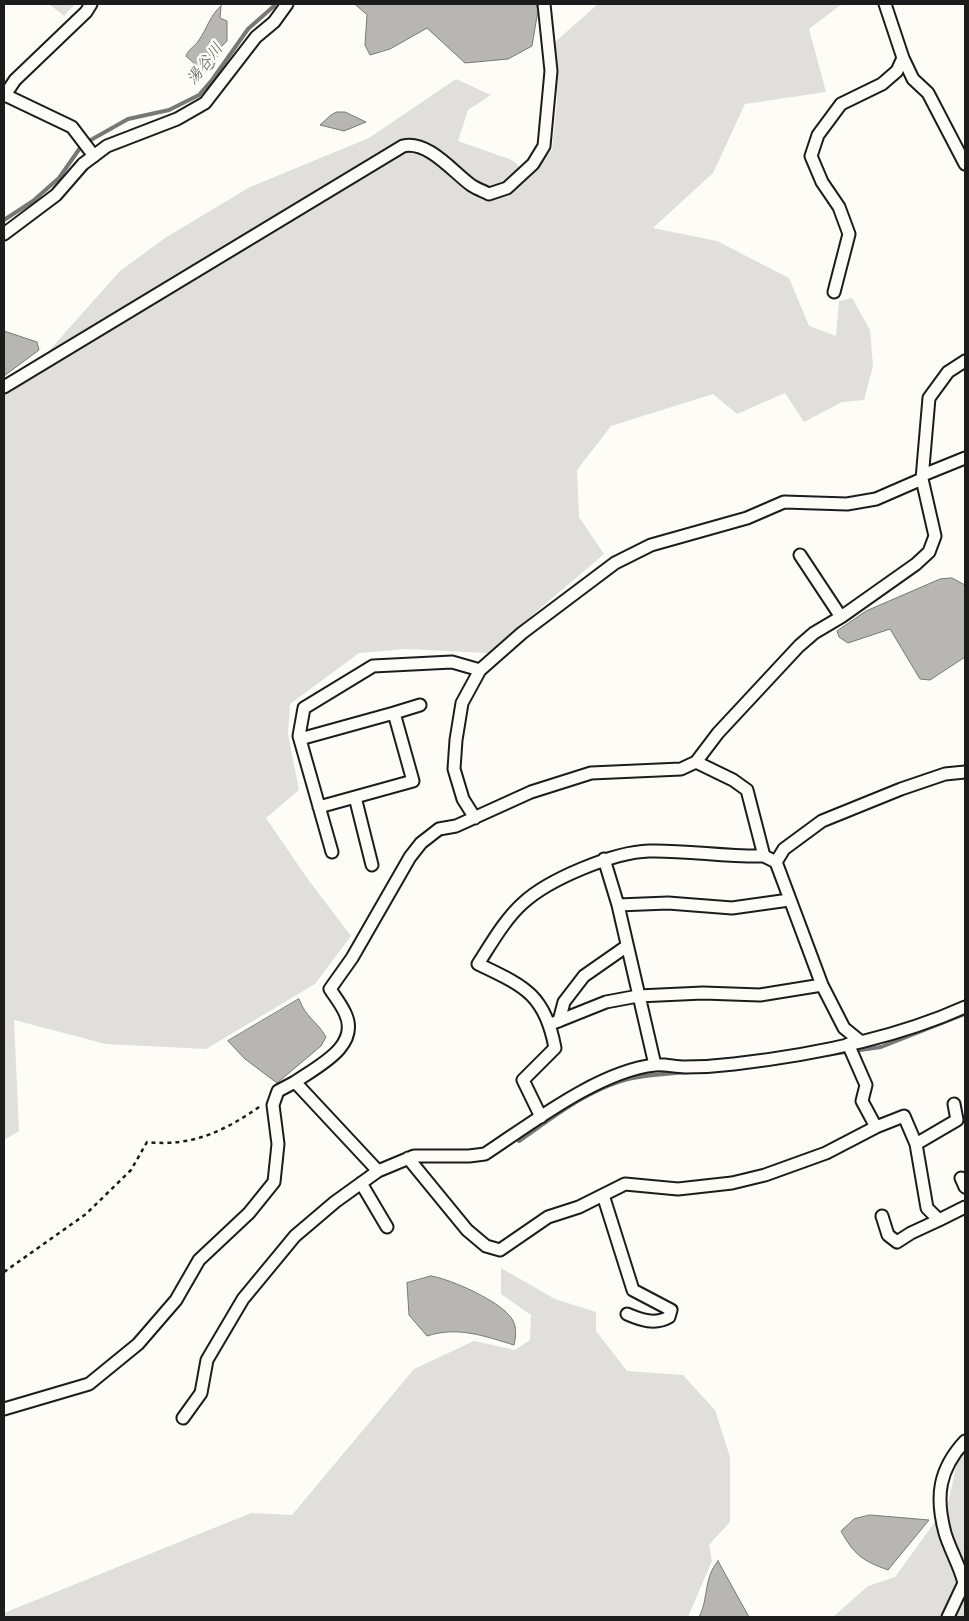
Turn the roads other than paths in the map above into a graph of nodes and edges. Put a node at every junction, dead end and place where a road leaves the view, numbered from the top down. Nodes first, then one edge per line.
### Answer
1 (91, 4) edge
2 (287, 4) edge
3 (544, 4) edge
4 (885, 4) edge
5 (903, 58) junction
6 (5, 96) edge
7 (94, 156) junction
8 (965, 164) edge
9 (4, 234) edge
10 (834, 292) dead end
11 (965, 361) edge
12 (4, 387) edge
13 (965, 458) edge
14 (923, 477) junction
15 (800, 554) dead end
16 (841, 617) junction
17 (480, 670) junction
18 (420, 705) dead end
19 (394, 714) junction
20 (300, 739) junction
21 (696, 762) junction
22 (965, 772) edge
23 (355, 797) junction
24 (319, 807) junction
25 (474, 818) junction
26 (332, 852) dead end
27 (764, 856) junction
28 (604, 859) junction
29 (776, 862) junction
30 (372, 865) dead end
31 (789, 900) junction
32 (618, 905) junction
33 (627, 946) junction
34 (822, 985) junction
35 (638, 996) junction
36 (965, 1006) edge
37 (555, 1022) junction
38 (854, 1043) junction
39 (655, 1065) junction
40 (296, 1082) junction
41 (954, 1104) dead end
42 (542, 1117) junction
43 (876, 1126) junction
44 (916, 1144) junction
45 (408, 1158) junction
46 (378, 1171) junction
47 (361, 1183) junction
48 (603, 1195) junction
49 (965, 1207) edge
50 (882, 1216) dead end
51 (939, 1220) junction
52 (387, 1227) dead end
53 (627, 1314) dead end
54 (4, 1409) edge
55 (183, 1418) dead end
56 (965, 1441) edge
57 (948, 1617) edge

1 - 6 street
2 - 7 street
3 - 12 street
4 - 5 street
5 - 8 street
5 - 10 street
6 - 7 street
7 - 9 street
11 - 14 street
13 - 14 street
14 - 16 street
14 - 17 street
15 - 16 street
16 - 21 street
17 - 20 street
17 - 25 street
18 - 19 street
19 - 20 street
19 - 23 street
20 - 24 street
21 - 25 street
21 - 27 street
22 - 29 street
23 - 24 street
23 - 30 street
24 - 26 street
25 - 40 street
27 - 28 street
27 - 29 street
28 - 32 street
28 - 37 street
29 - 31 street
31 - 32 street
31 - 34 street
32 - 33 street
33 - 35 street
33 - 37 street
34 - 35 street
34 - 38 street
35 - 37 street
35 - 39 street
36 - 38 street
37 - 42 street
38 - 39 street
38 - 43 street
39 - 42 street
40 - 46 street
40 - 54 street
41 - 44 street
42 - 45 street
43 - 44 street
43 - 48 street
44 - 51 street
45 - 46 street
45 - 48 street
46 - 47 street
47 - 52 street
47 - 55 street
48 - 53 street
49 - 51 street
50 - 51 street
56 - 57 street

